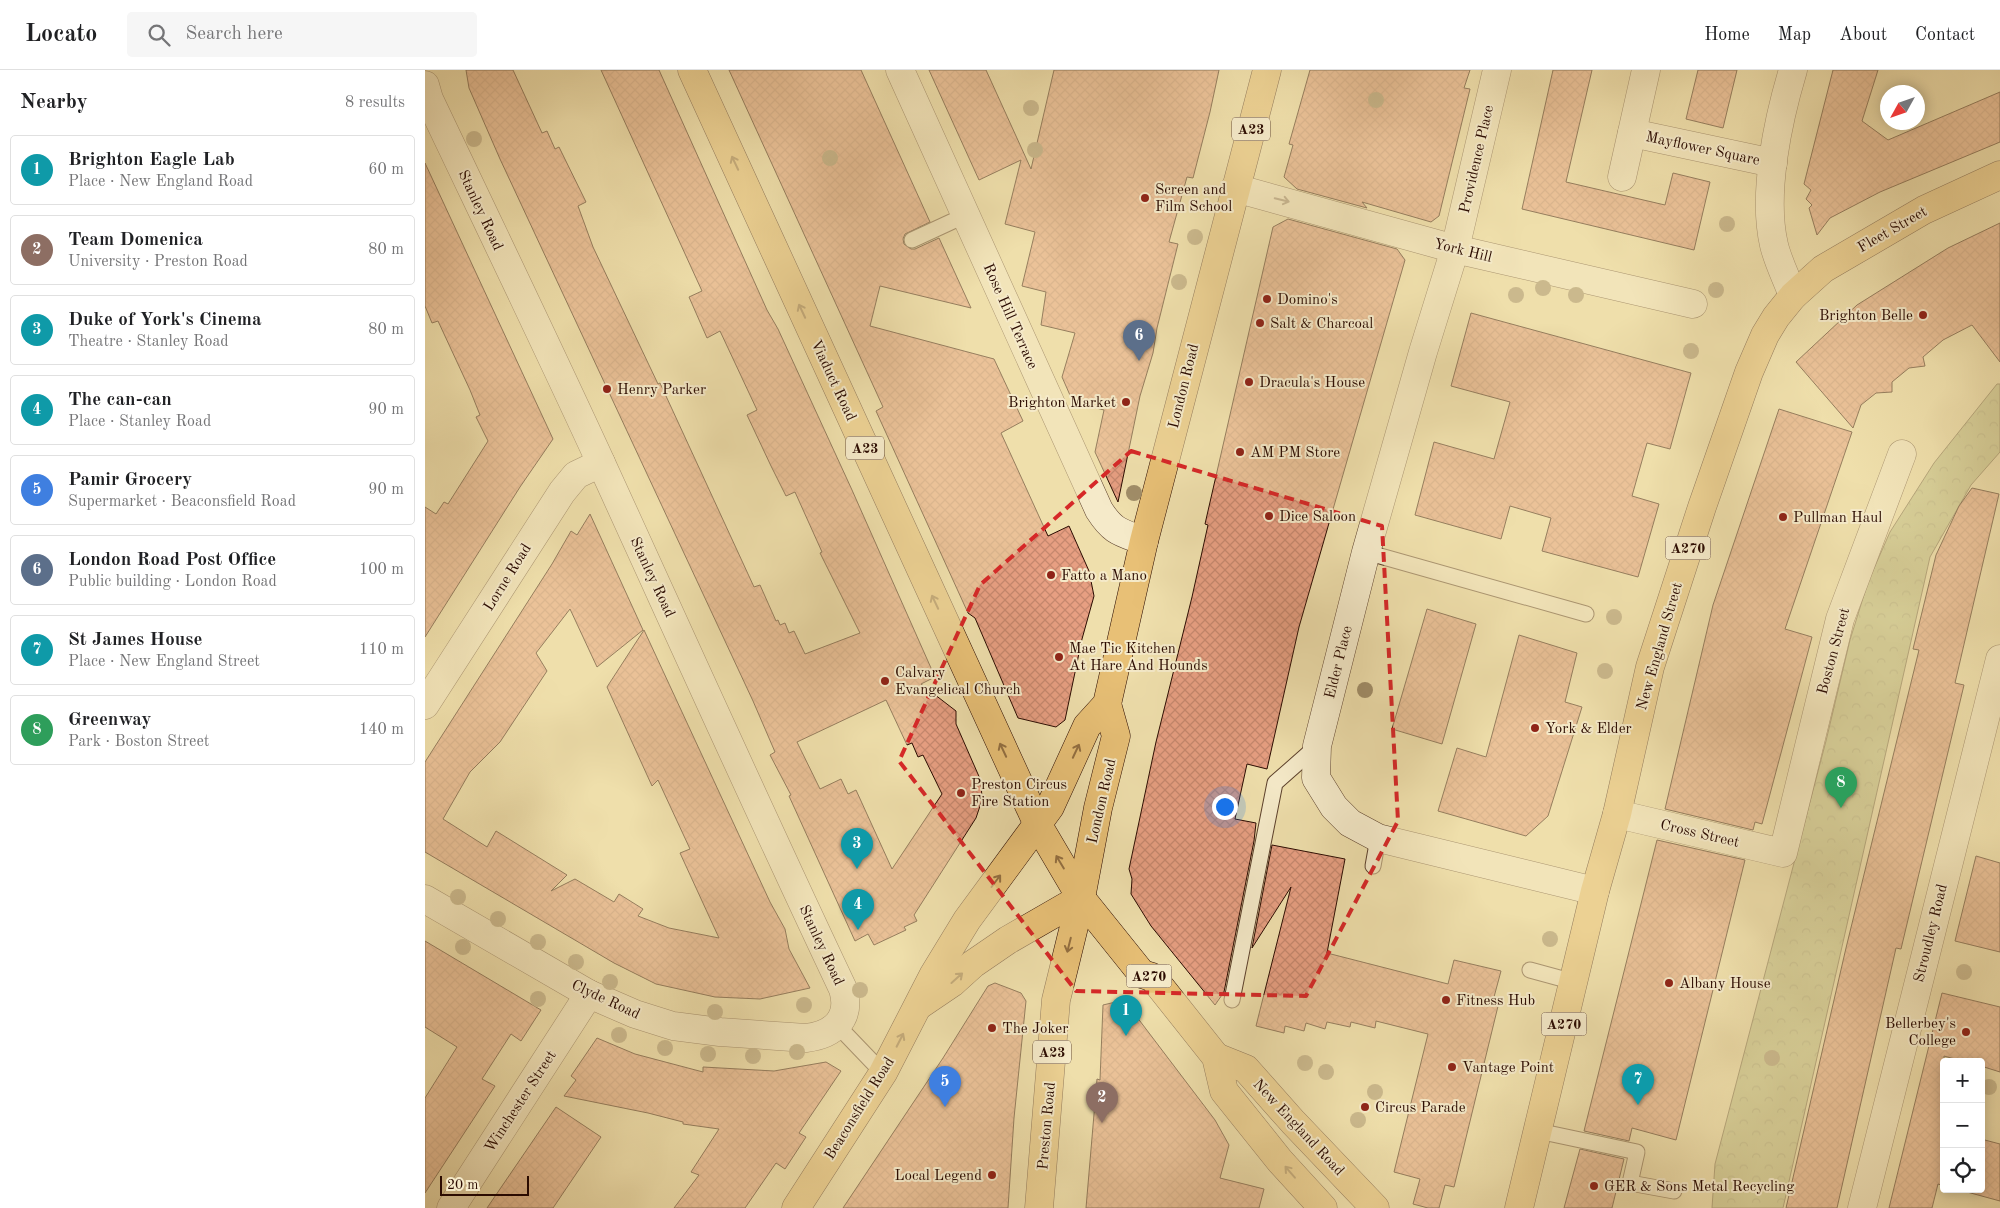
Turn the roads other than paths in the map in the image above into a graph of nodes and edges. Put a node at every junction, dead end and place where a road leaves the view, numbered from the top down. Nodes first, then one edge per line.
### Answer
1 (693, 70) edge
2 (900, 70) edge
3 (1267, 70) edge
4 (1497, 70) edge
5 (1647, 70) edge
6 (1793, 70) edge
7 (426, 95) edge
8 (1632, 132) junction
9 (1773, 163) junction
10 (2000, 175) edge
11 (1622, 177) dead end
12 (1235, 188) junction
13 (966, 215) junction
14 (912, 240) dead end
15 (1455, 249) junction
16 (1793, 296) junction
17 (1693, 304) dead end
18 (1902, 454) dead end
19 (601, 463) junction
20 (1144, 540) junction
21 (1366, 552) junction
22 (1586, 614) dead end
23 (2000, 659) edge
24 (1107, 704) junction
25 (425, 705) edge
26 (1317, 746) junction
27 (1617, 814) junction
28 (1038, 826) junction
29 (1378, 838) junction
30 (1783, 853) joint
31 (1373, 866) dead end
32 (1595, 891) junction
33 (1081, 898) junction
34 (425, 899) edge
35 (1531, 970) dead end
36 (1574, 982) junction
37 (589, 994) junction
38 (1232, 1000) dead end
39 (917, 1007) junction
40 (837, 1025) junction
41 (1216, 1057) junction
42 (883, 1073) junction
43 (1538, 1131) junction
44 (1674, 1191) dead end
45 (1372, 1207) edge
46 (451, 1208) edge
47 (796, 1208) edge
48 (1039, 1208) edge
49 (1323, 1208) edge
50 (1519, 1208) edge
51 (1862, 1208) edge

28 -> 1 main road, Viaduct Road / A23
2 - 13 street, Rose Hill Terrace
3 - 12 main road, London Road / A23
4 - 15 street, Providence Place
5 - 8 street, Mayflower Square
6 - 9 street
7 - 19 street, Stanley Road
8 - 9 street, Mayflower Square
8 - 11 street, Mayflower Square
9 - 16 street
10 - 16 main road, Fleet Street / A270
12 -> 15 street, York Hill
12 - 20 main road, London Road / A23
13 - 14 lane
13 - 20 street, Rose Hill Terrace
15 - 17 street, York Hill
15 - 21 street, Elder Place
16 - 27 main road, New England Street / A270
18 - 30 street, Boston Street
19 - 25 street, Lorne Road
19 - 40 street, Stanley Road
20 - 24 main road, London Road / A23
21 - 22 lane
21 - 26 street, Elder Place
23 - 51 street, Stroudley Road
28 -> 24 main road, London Road / A23
24 - 33 main road, London Road / A23
26 - 29 street, Elder Place
26 - 38 lane
27 - 30 street, Cross Street
27 - 32 main road, New England Street / A270
33 -> 28 main road, A23
39 -> 28 main road, Beaconsfield Road / A23
29 - 31 lane
29 - 32 street, Elder Place
32 - 36 main road, New England Street / A270
39 -> 33 main road, Beaconsfield Road / A23
33 - 41 main road, A270
33 -> 48 main road, Preston Road / A23
34 - 37 street, Clyde Road
35 - 36 lane
36 - 43 main road, New England Street / A270
37 - 40 street, Clyde Road
37 - 46 street, Winchester Street
42 -> 39 main road, Beaconsfield Road / A23
40 - 42 lane
41 - 45 main road, New England Road
49 -> 41 main road, A270
42 - 47 main road, Beaconsfield Road / A23
43 - 44 lane
43 - 50 main road, New England Street / A270

